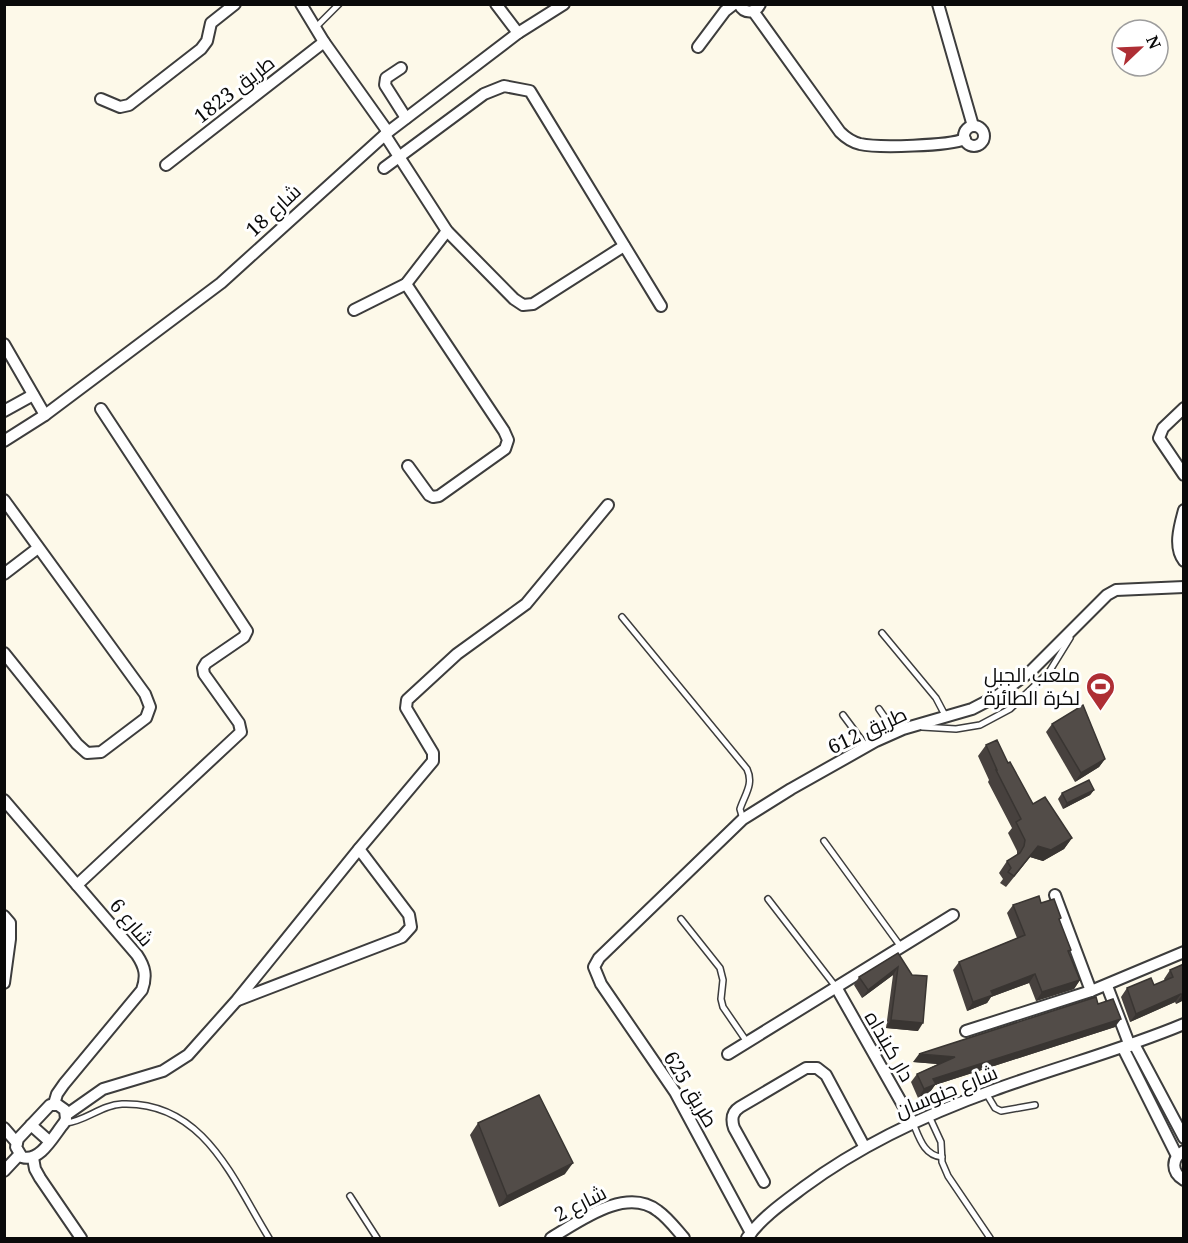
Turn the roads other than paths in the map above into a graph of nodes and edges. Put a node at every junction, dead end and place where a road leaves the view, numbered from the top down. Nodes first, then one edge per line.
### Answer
1 (235, 4) edge
2 (301, 4) edge
3 (339, 4) edge
4 (496, 4) edge
5 (564, 4) edge
6 (737, 4) edge
7 (938, 4) edge
8 (757, 8) edge
9 (316, 27) junction
10 (518, 33) junction
11 (324, 42) junction
12 (698, 47) dead end
13 (400, 68) dead end
14 (101, 99) dead end
15 (406, 118) junction
16 (973, 126) junction
17 (386, 133) junction
18 (965, 139) junction
19 (399, 157) junction
20 (166, 165) dead end
21 (384, 168) dead end
22 (447, 231) junction
23 (624, 246) junction
24 (406, 284) junction
25 (661, 306) dead end
26 (354, 310) dead end
27 (4, 344) edge
28 (33, 395) junction
29 (1184, 408) edge
30 (100, 409) dead end
31 (4, 411) edge
32 (45, 415) junction
33 (4, 441) edge
34 (408, 466) dead end
35 (1184, 475) edge
36 (4, 500) edge
37 (608, 506) dead end
38 (1184, 510) edge
39 (38, 548) junction
40 (1184, 561) edge
41 (4, 574) edge
42 (1184, 587) edge
43 (622, 617) dead end
44 (1080, 621) junction
45 (882, 633) dead end
46 (4, 653) edge
47 (879, 709) dead end
48 (843, 715) dead end
49 (946, 717) junction
50 (911, 727) junction
51 (895, 732) junction
52 (866, 746) junction
53 (4, 800) edge
54 (743, 819) junction
55 (824, 841) dead end
56 (359, 849) junction
57 (77, 885) junction
58 (1055, 895) dead end
59 (768, 899) dead end
60 (953, 915) dead end
61 (4, 916) edge
62 (681, 919) dead end
63 (901, 947) junction
64 (1184, 952) edge
65 (594, 967) joint
66 (4, 983) edge
67 (1107, 986) junction
68 (836, 987) junction
69 (1091, 991) junction
70 (237, 1000) junction
71 (1184, 1024) edge
72 (966, 1031) dead end
73 (747, 1042) junction
74 (1129, 1046) junction
75 (728, 1054) dead end
76 (986, 1093) junction
77 (54, 1104) junction
78 (1035, 1105) dead end
79 (929, 1116) junction
80 (65, 1119) junction
81 (913, 1123) junction
82 (31, 1125) junction
83 (4, 1128) edge
84 (1184, 1138) edge
85 (49, 1141) junction
86 (17, 1143) junction
87 (864, 1146) junction
88 (1180, 1153) edge
89 (19, 1155) junction
90 (942, 1157) junction
91 (33, 1158) junction
92 (4, 1171) edge
93 (1184, 1180) edge
94 (764, 1182) dead end
95 (350, 1196) dead end
96 (749, 1236) edge
97 (81, 1239) edge
98 (269, 1239) edge
99 (376, 1239) edge
100 (551, 1239) edge
101 (684, 1239) edge
102 (990, 1239) edge

1 - 14 street
2 - 9 street
3 - 9 lane
4 - 10 street
5 - 10 street, شارع 18
6 - 8 street
6 - 12 street
7 - 16 street
8 - 18 street
9 - 11 street
10 - 15 street, شارع 18
11 - 17 street
11 - 20 street, طريق 1823
13 - 15 street
15 - 17 street, شارع 18
16 - 18 street
16 - 18 street
17 - 19 street
17 - 32 street, شارع 18
19 - 21 street
19 - 22 street
19 - 23 street
22 - 23 street
22 - 24 street
23 - 25 street
24 - 26 street
24 - 34 street
27 - 28 street
28 - 31 street
28 - 32 street
29 - 35 street
30 - 57 street
32 - 33 street, شارع 18
36 - 39 street
37 - 56 street
38 - 40 street
39 - 41 street
39 - 46 street
42 - 44 street, طريق 612
43 - 54 lane
44 - 49 street, طريق 612
44 - 50 lane
45 - 49 lane
47 - 51 lane
48 - 52 lane
49 - 50 street, طريق 612
50 - 51 street, طريق 612
51 - 52 street, طريق 612
52 - 54 street, طريق 612
53 - 57 street, شارع 6
54 - 65 street, طريق 612
55 - 63 lane
56 - 70 street
56 - 70 street
57 - 77 street, شارع 6
58 - 69 street
59 - 68 lane
60 - 63 street
61 - 66 street
62 - 73 lane
63 - 68 street
64 - 67 street
65 - 96 street, طريق 625
67 - 69 street
67 - 74 street
68 - 73 street
68 - 81 street, دار كينداه
69 - 72 street
70 - 80 street
71 - 74 street, شارع جنوسان
73 - 75 street
74 - 76 street, شارع جنوسان
74 - 84 street
74 - 88 street
76 - 78 lane
76 - 79 street, شارع جنوسان
77 - 80 street
77 - 82 street, شارع 6
79 - 81 street, شارع جنوسان
79 - 90 lane
80 - 85 street
80 - 98 lane
81 - 87 street, شارع جنوسان
81 - 90 lane
82 - 85 street
82 - 86 street, شارع 6
83 - 86 street
85 - 91 street
86 - 89 street
87 - 94 street
87 - 96 street, شارع جنوسان
88 - 93 street
89 - 91 street
89 - 92 street
90 - 102 lane
91 - 97 street
95 - 99 lane
100 - 101 street, شارع 2

